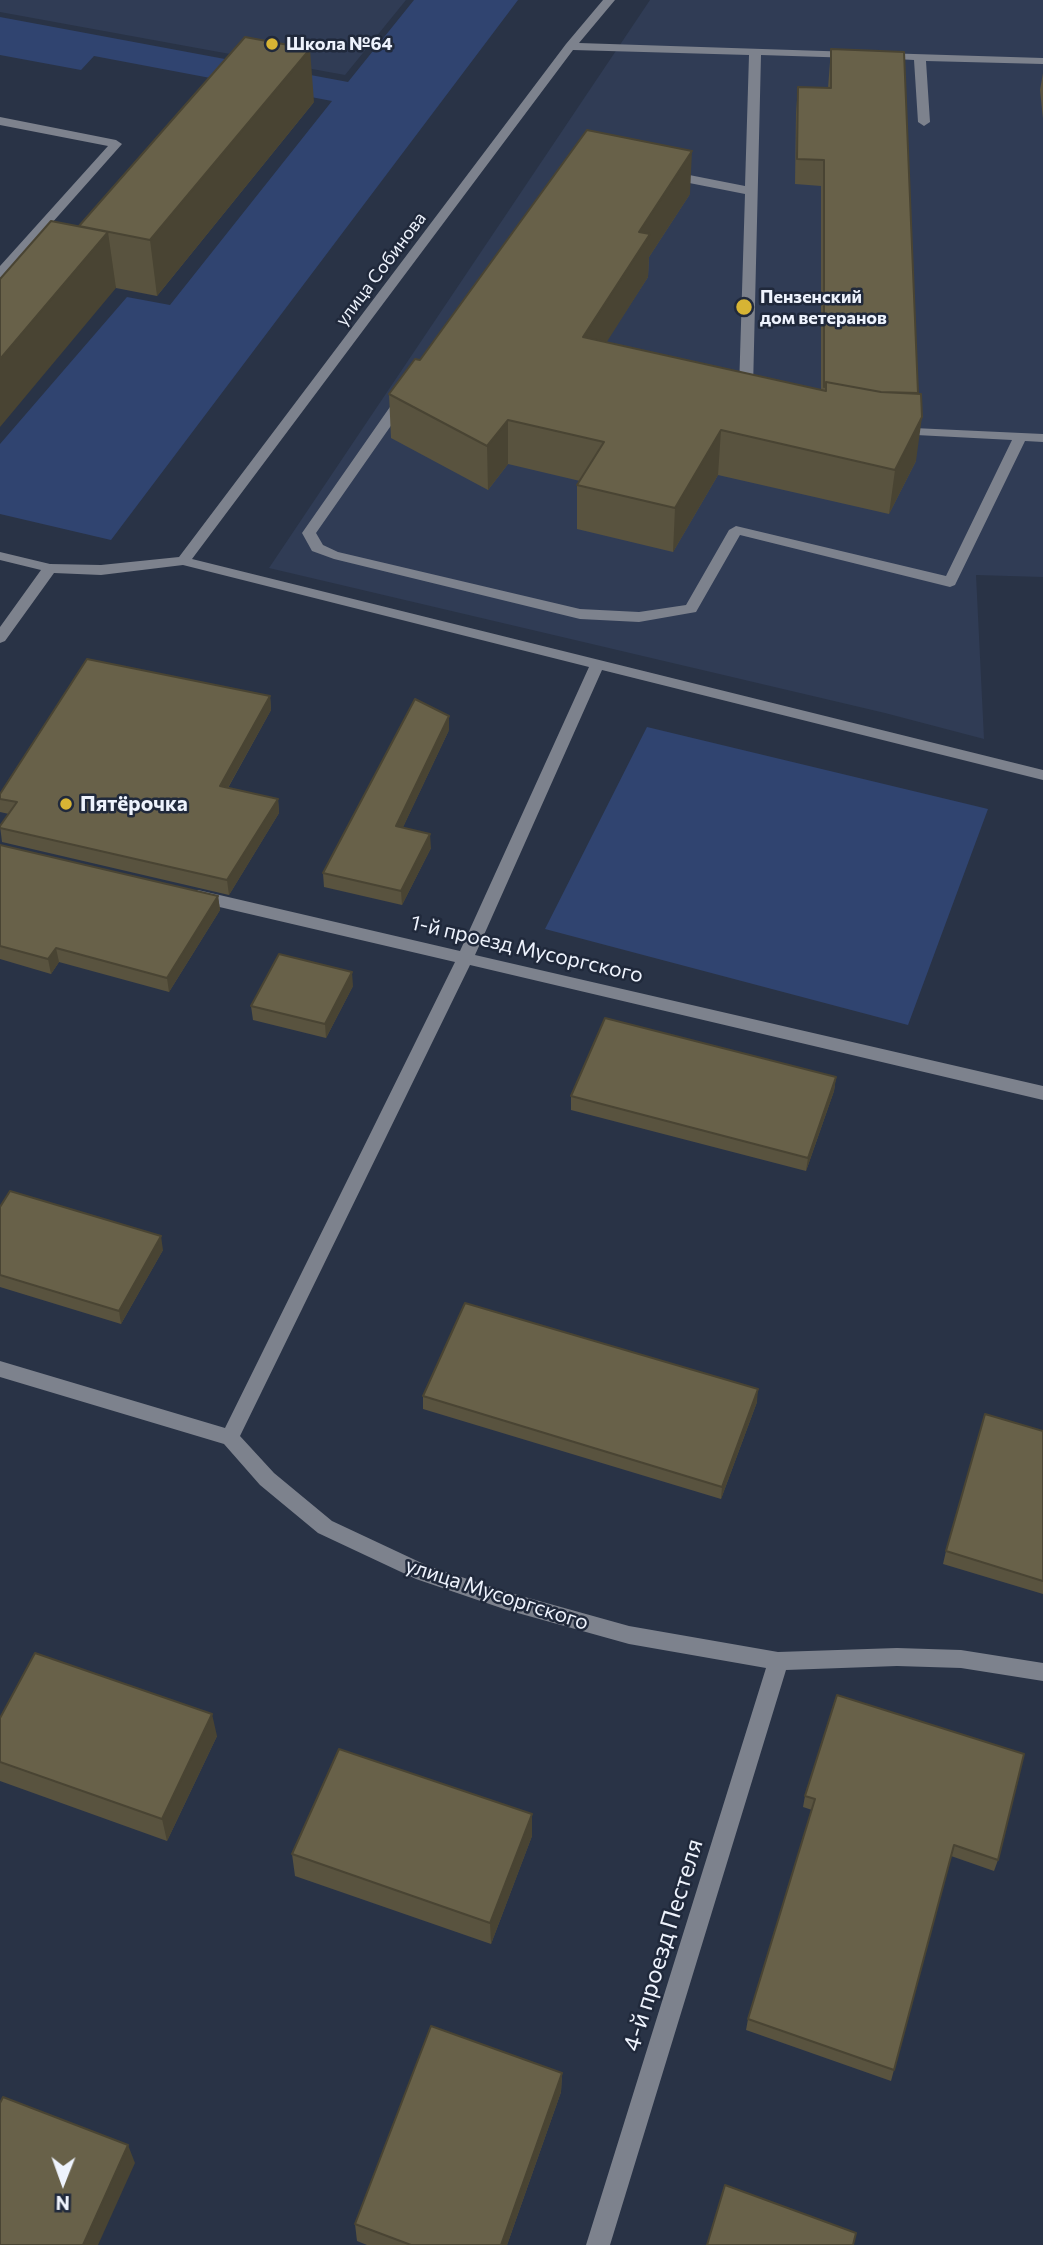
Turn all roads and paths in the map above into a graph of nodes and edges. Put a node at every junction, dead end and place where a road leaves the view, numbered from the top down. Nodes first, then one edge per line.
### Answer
1 (609, 0) edge
2 (570, 46) junction
3 (755, 52) junction
4 (920, 57) junction
5 (1043, 61) edge
6 (0, 121) edge
7 (923, 122) dead end
8 (649, 171) edge
9 (751, 191) junction
10 (0, 274) edge
11 (413, 384) edge
12 (764, 401) edge
13 (889, 430) edge
14 (1020, 437) junction
15 (1043, 438) edge
16 (0, 556) edge
17 (183, 561) junction
18 (50, 568) junction
19 (0, 638) edge
20 (598, 663) junction
21 (1043, 775) edge
22 (186, 893) edge
23 (465, 958) junction
24 (1043, 1093) edge
25 (0, 1369) edge
26 (230, 1438) junction
27 (778, 1661) junction
28 (1043, 1672) edge
29 (598, 2245) edge

1 - 2 street, улица Собинова
2 - 3 street
2 - 17 street, улица Собинова
3 - 4 street
3 - 9 street
4 - 5 street
4 - 7 street
6 - 10 street
8 - 9 street
9 - 12 street
11 - 14 street
13 - 14 street
14 - 15 street
16 - 18 street
17 - 18 street
17 - 20 street
18 - 19 street
20 - 21 street
20 - 23 street
22 - 23 street, 1-й проезд Мусоргского
23 - 24 street, 1-й проезд Мусоргского
23 - 26 street
25 - 26 street
26 - 27 street, улица Мусоргского
27 - 28 street, улица Мусоргского
27 - 29 street, 4-й проезд Пестеля

